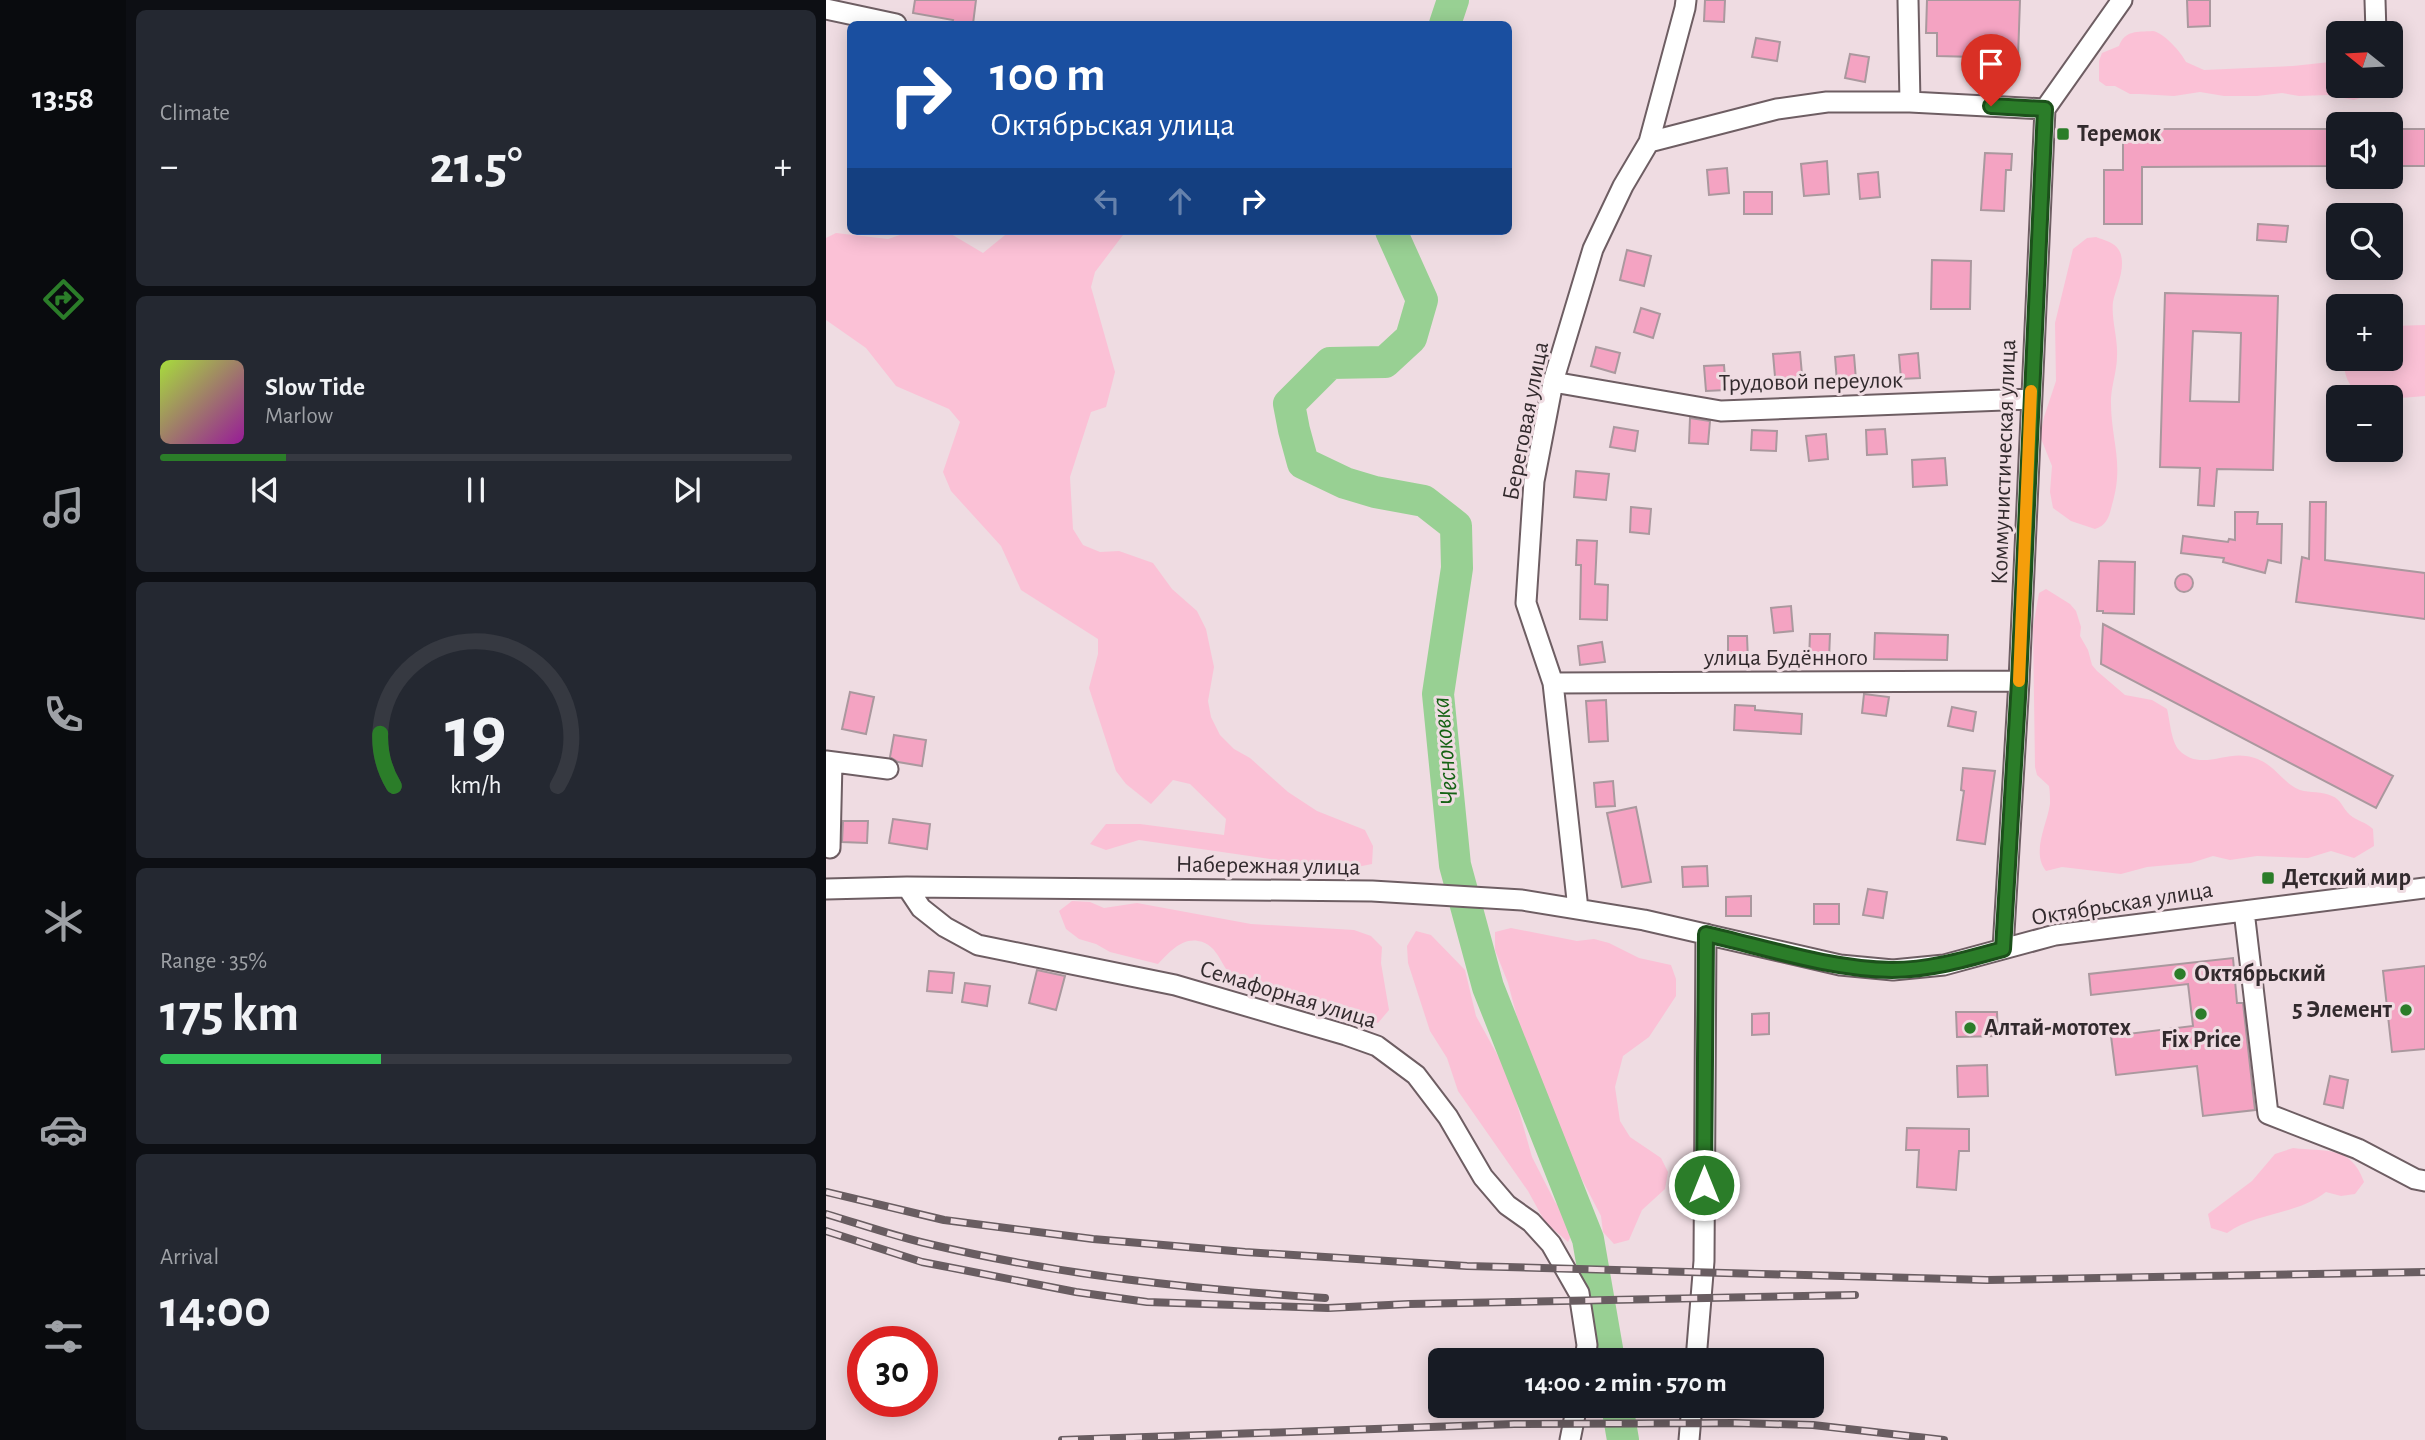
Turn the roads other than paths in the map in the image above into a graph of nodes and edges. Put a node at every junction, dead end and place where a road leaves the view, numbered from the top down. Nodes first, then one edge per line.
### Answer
1 (1686, 0) edge
2 (1908, 0) edge
3 (2122, 0) edge
4 (2375, 0) edge
5 (826, 9) edge
6 (882, 21) edge
7 (2376, 21) edge
8 (1910, 102) junction
9 (2045, 109) junction
10 (1649, 142) junction
11 (1553, 382) junction
12 (2030, 399) junction
13 (2019, 681) junction
14 (1553, 682) junction
15 (829, 762) edge
16 (888, 769) dead end
17 (830, 848) dead end
18 (906, 887) junction
19 (2425, 888) edge
20 (826, 889) edge
21 (1578, 909) junction
22 (2244, 911) junction
23 (1706, 934) junction
24 (2003, 949) junction
25 (2425, 1181) edge
26 (1587, 1348) edge
27 (1697, 1348) edge
28 (1574, 1418) edge
29 (1691, 1418) edge
30 (1570, 1440) edge
31 (1689, 1440) edge

1 - 10 street, Береговая улица
2 - 8 street
3 - 9 street
4 - 7 street
5 - 6 street
8 - 9 street
8 - 10 street
9 - 12 street, Коммунистическая улица
10 - 11 street, Береговая улица
11 - 12 street, Трудовой переулок
11 - 14 street, Береговая улица
12 - 13 street, Коммунистическая улица
13 - 14 street, улица Будённого
13 - 24 street, Коммунистическая улица
14 - 21 street, Береговая улица
15 - 16 street
15 - 17 street
18 - 20 street, Набережная улица
18 - 21 street, Набережная улица
18 - 26 street, Семафорная улица
19 - 22 street, Октябрьская улица
21 - 23 street, Набережная улица
22 - 24 street, Октябрьская улица
22 - 25 street
23 - 24 street, Октябрьская улица
23 - 27 street
28 - 30 street
29 - 31 street

